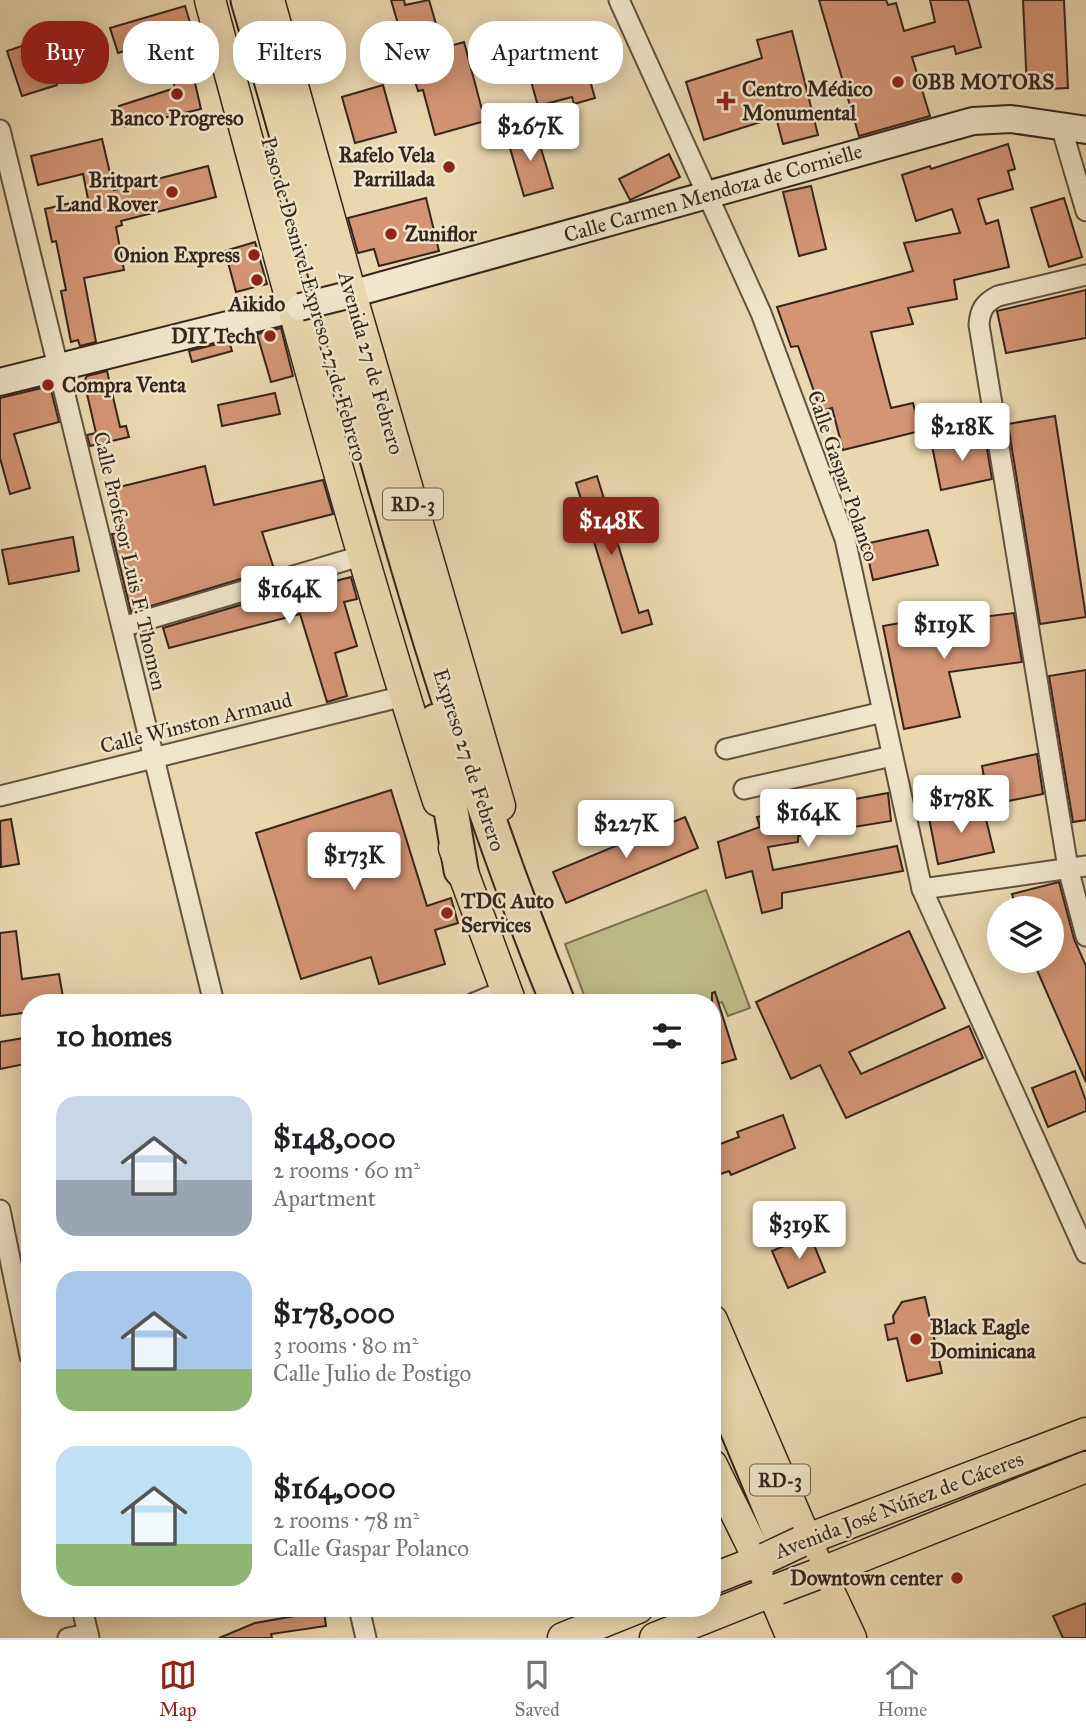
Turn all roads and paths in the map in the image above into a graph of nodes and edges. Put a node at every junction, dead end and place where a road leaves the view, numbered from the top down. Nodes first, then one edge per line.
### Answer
1 (210, 0) edge
2 (228, 0) edge
3 (248, 0) edge
4 (269, 0) edge
5 (619, 0) edge
6 (1073, 128) edge
7 (0, 130) edge
8 (709, 194) junction
9 (1086, 211) edge
10 (1086, 275) edge
11 (347, 295) junction
12 (297, 308) junction
13 (60, 367) junction
14 (0, 382) edge
15 (385, 516) junction
16 (364, 555) junction
17 (122, 626) junction
18 (404, 695) junction
19 (883, 712) junction
20 (443, 715) junction
21 (726, 749) dead end
22 (153, 756) junction
23 (892, 756) junction
24 (744, 789) dead end
25 (0, 796) edge
26 (510, 842) junction
27 (1077, 867) edge
28 (461, 870) junction
29 (922, 889) junction
30 (1086, 936) edge
31 (212, 994) edge
32 (516, 994) edge
33 (517, 994) edge
34 (566, 994) edge
35 (566, 994) edge
36 (0, 1210) edge
37 (1086, 1253) edge
38 (21, 1312) edge
39 (721, 1342) edge
40 (721, 1391) edge
41 (721, 1433) edge
42 (1086, 1433) edge
43 (1086, 1467) edge
44 (721, 1482) edge
45 (804, 1541) junction
46 (763, 1559) junction
47 (818, 1574) junction
48 (721, 1575) edge
49 (775, 1590) junction
50 (721, 1612) edge
51 (84, 1617) edge
52 (361, 1617) edge
53 (616, 1617) edge
54 (708, 1617) edge
55 (88, 1636) edge
56 (68, 1638) edge
57 (366, 1638) edge
58 (563, 1638) edge
59 (655, 1638) edge
60 (792, 1638) edge
61 (807, 1638) edge
62 (824, 1638) edge
63 (851, 1638) edge

1 - 12 main road, RD-3
2 - 15 highway, Paso de Desnivel Expreso 27 de Febrero / RD-3
3 - 15 highway, Paso de Desnivel Expreso 27 de Febrero / RD-3
4 - 11 main road, Avenida 27 de Febrero / RD-3
5 - 8 street, Calle Gaspar Polanco
6 - 8 street, Calle Carmen Mendoza de Cornielle
6 - 9 street
7 - 13 street, Calle Profesor Luis F. Thomen
8 - 11 street, Calle Carmen Mendoza de Cornielle
8 - 19 street, Calle Gaspar Polanco
10 - 27 street
11 - 12 street, Calle Carmen Mendoza de Cornielle, bridge
11 - 26 main road, Avenida 27 de Febrero / RD-3
12 - 13 street
12 - 16 main road, RD-3
13 - 14 street
13 - 17 street, Calle Profesor Luis F. Thomen
15 - 20 highway, Expreso 27 de Febrero / RD-3
16 - 17 street
16 - 18 main road, RD-3
17 - 22 street, Calle Profesor Luis F. Thomen
18 - 22 street, Calle Winston Armaud
18 - 28 main road, RD-3
19 - 21 street
19 - 23 street, Calle Gaspar Polanco
20 - 26 highway
20 - 28 highway
20 - 33 highway, Expreso 27 de Febrero / RD-3
20 - 35 highway, Expreso 27 de Febrero / RD-3
22 - 25 street, Calle Winston Armaud
22 - 31 street, Calle Profesor Luis F. Thomen
23 - 24 street
23 - 29 street, Calle Gaspar Polanco
26 - 34 main road, Avenida 27 de Febrero / RD-3
27 - 29 street
27 - 30 street
28 - 32 main road, RD-3
29 - 37 street, Calle Gaspar Polanco
36 - 38 street
39 - 45 main road, RD-3
40 - 62 highway, RD-3
41 - 61 highway, RD-3
42 - 45 main road, Avenida José Núñez de Cáceres
43 - 47 main road, Avenida José Núñez de Cáceres
44 - 46 main road, RD-3
45 - 46 main road, Avenida José Núñez de Cáceres, bridge
45 - 47 main road, RD-3
46 - 48 main road, Avenida José Núñez de Cáceres
46 - 49 main road, RD-3
47 - 49 main road, Avenida José Núñez de Cáceres, bridge
47 - 63 main road, RD-3
49 - 50 main road, Avenida José Núñez de Cáceres
49 - 60 main road, RD-3
51 - 55 street
52 - 57 street
53 - 58 main road
54 - 59 main road, Avenida José Núñez de Cáceres
55 - 56 street

